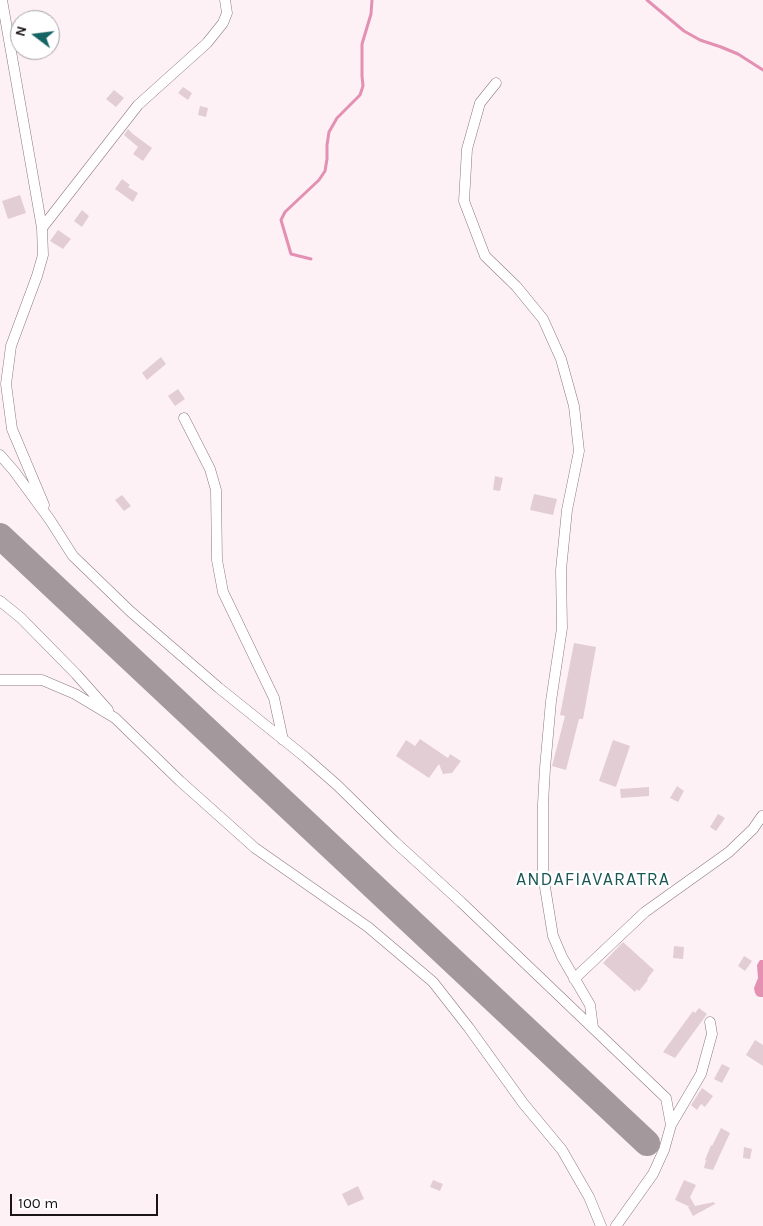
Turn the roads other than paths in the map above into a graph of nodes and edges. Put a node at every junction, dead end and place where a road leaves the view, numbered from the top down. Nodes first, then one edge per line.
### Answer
1 (2, 0) edge
2 (225, 0) edge
3 (496, 83) dead end
4 (42, 228) junction
5 (184, 418) dead end
6 (0, 456) edge
7 (50, 520) junction
8 (0, 601) edge
9 (0, 680) edge
10 (115, 718) junction
11 (284, 740) junction
12 (762, 816) dead end
13 (574, 979) junction
14 (710, 1022) dead end
15 (593, 1028) junction
16 (671, 1125) junction
17 (601, 1226) edge
18 (616, 1226) edge

1 - 4 street
2 - 4 street
3 - 13 street
4 - 7 street
5 - 11 street
6 - 7 street
7 - 11 street
8 - 10 street
9 - 10 street
10 - 17 street
11 - 15 street
12 - 13 street
13 - 15 street
14 - 16 street
15 - 16 street
16 - 18 street

